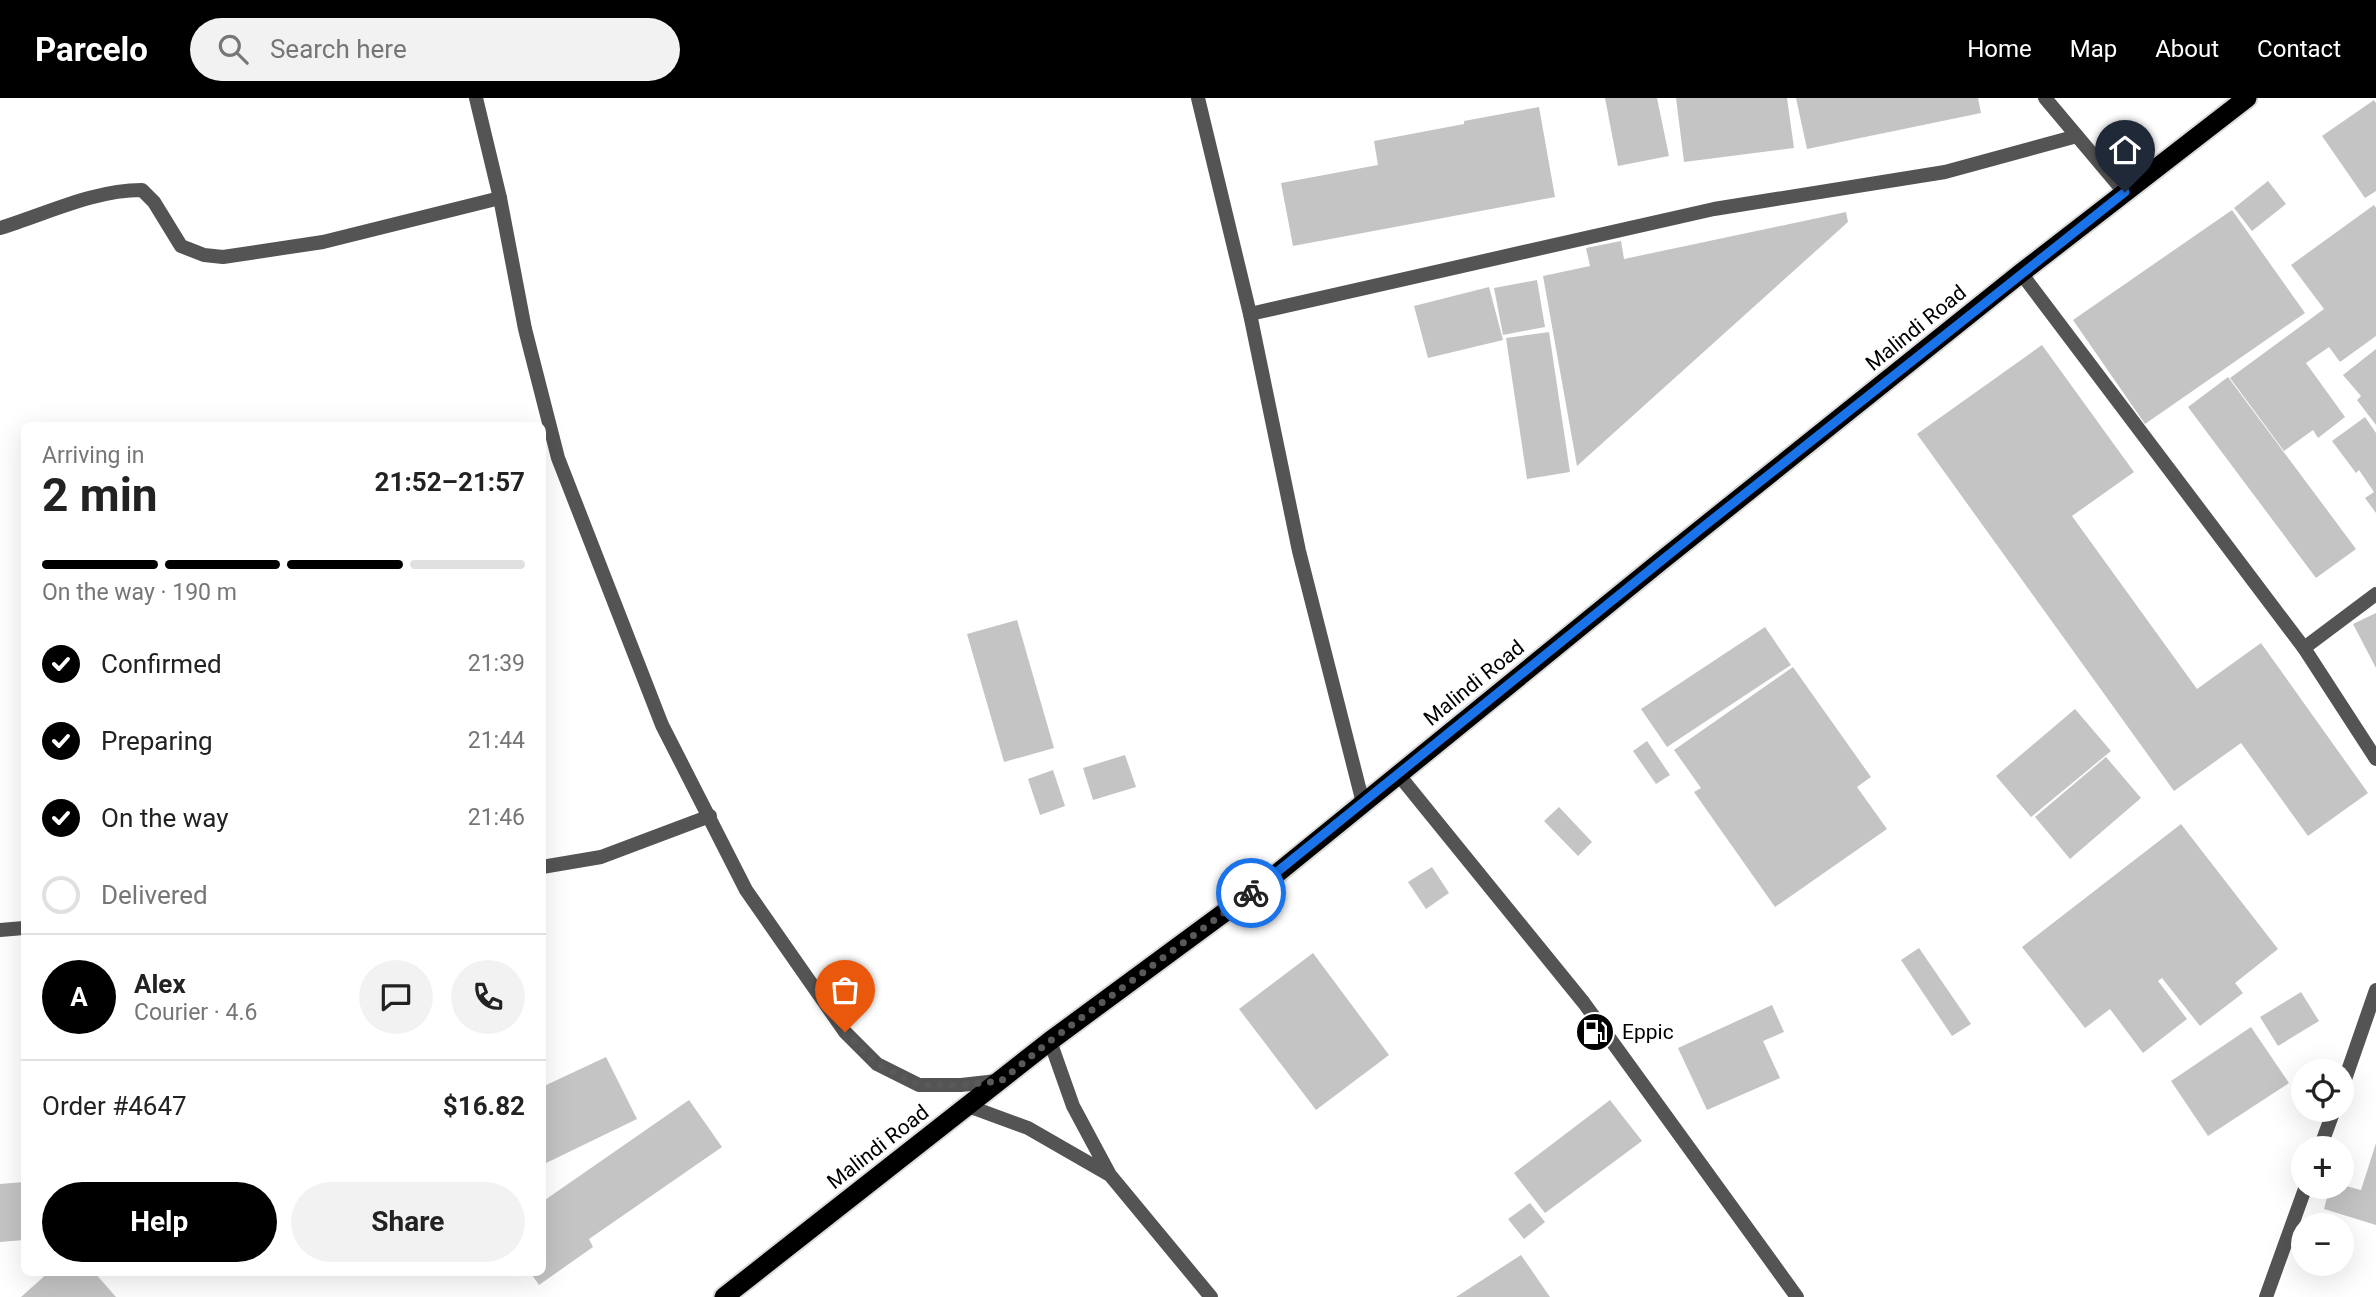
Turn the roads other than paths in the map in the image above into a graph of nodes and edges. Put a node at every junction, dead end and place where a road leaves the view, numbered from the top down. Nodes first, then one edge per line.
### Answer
1 (476, 98) edge
2 (1198, 98) edge
3 (2045, 98) edge
4 (2248, 98) edge
5 (2077, 136) junction
6 (2125, 192) junction
7 (500, 198) junction
8 (0, 228) edge
9 (2021, 273) junction
10 (1250, 314) junction
11 (2376, 594) edge
12 (2304, 648) junction
13 (2376, 759) edge
14 (1398, 774) junction
15 (1363, 803) junction
16 (710, 816) junction
17 (546, 866) edge
18 (21, 928) edge
19 (0, 930) edge
20 (2376, 990) edge
21 (1050, 1041) junction
22 (2352, 1059) edge
23 (1001, 1081) junction
24 (968, 1106) junction
25 (1110, 1175) junction
26 (2301, 1199) edge
27 (724, 1297) edge
28 (1211, 1297) edge
29 (1797, 1297) edge
30 (2266, 1297) edge

1 - 7 street
2 - 10 street
3 - 5 street
4 - 6 highway, Malindi Road
5 - 6 street
5 - 10 street
6 - 9 highway, Malindi Road
7 - 8 street
7 - 16 street
9 - 12 street
9 - 14 highway, Malindi Road
10 - 15 street
11 - 12 street
12 - 13 street
14 - 15 highway, Malindi Road
14 - 29 street
15 - 21 highway, Malindi Road
16 - 17 street
16 - 23 street
18 - 19 street
20 - 22 street
21 - 23 highway, Malindi Road
21 - 25 street
23 - 24 highway, Malindi Road
24 - 25 street
24 - 27 highway, Malindi Road
25 - 28 street
26 - 30 street

